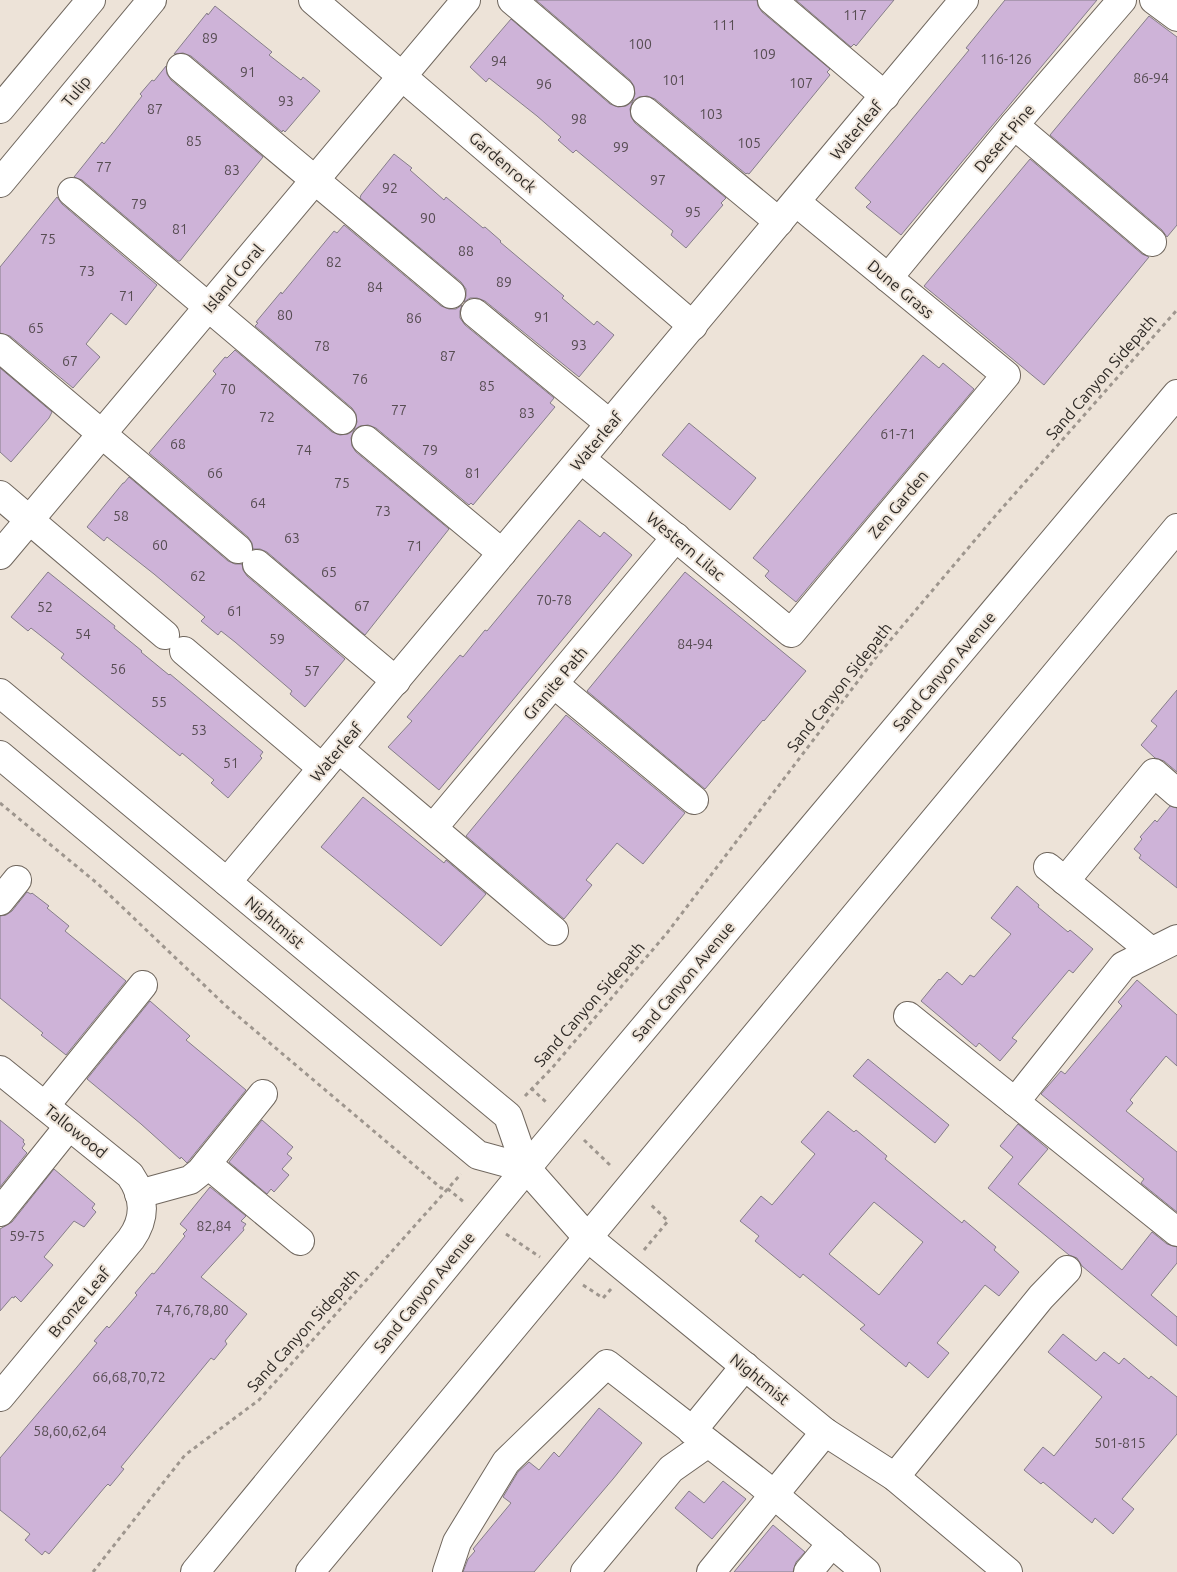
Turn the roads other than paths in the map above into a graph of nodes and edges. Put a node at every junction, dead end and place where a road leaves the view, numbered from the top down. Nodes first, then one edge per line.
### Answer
1 (92, 0) edge
2 (152, 0) edge
3 (313, 0) edge
4 (466, 0) edge
5 (512, 0) edge
6 (772, 0) edge
7 (964, 0) edge
8 (1122, 0) edge
9 (1154, 0) edge
10 (1177, 17) edge
11 (181, 68) dead end
12 (402, 76) junction
13 (620, 92) dead end
14 (885, 96) junction
15 (0, 109) edge
16 (645, 111) dead end
17 (1014, 125) junction
18 (315, 180) junction
19 (0, 183) edge
20 (72, 192) dead end
21 (796, 202) junction
22 (779, 222) junction
23 (1152, 242) dead end
24 (888, 278) junction
25 (451, 294) dead end
26 (208, 307) junction
27 (475, 314) dead end
28 (693, 326) junction
29 (0, 348) edge
30 (1006, 375) joint
31 (1177, 394) edge
32 (342, 420) dead end
33 (610, 424) junction
34 (102, 434) junction
35 (366, 440) dead end
36 (581, 459) junction
37 (0, 495) edge
38 (30, 520) junction
39 (1177, 528) edge
40 (676, 537) junction
41 (502, 553) junction
42 (0, 555) edge
43 (791, 633) joint
44 (396, 681) junction
45 (554, 684) junction
46 (0, 692) edge
47 (0, 755) edge
48 (330, 759) junction
49 (1177, 793) edge
50 (694, 800) dead end
51 (434, 828) junction
52 (17, 880) dead end
53 (228, 882) junction
54 (0, 901) edge
55 (554, 931) dead end
56 (1170, 946) edge
57 (143, 985) dead end
58 (908, 1016) dead end
59 (0, 1070) edge
60 (263, 1094) dead end
61 (1015, 1102) junction
62 (45, 1106) junction
63 (69, 1126) junction
64 (207, 1164) junction
65 (526, 1168) junction
66 (141, 1197) junction
67 (0, 1212) edge
68 (1177, 1232) edge
69 (587, 1237) junction
70 (300, 1241) dead end
71 (1067, 1270) dead end
72 (745, 1366) junction
73 (0, 1397) edge
74 (825, 1432) junction
75 (700, 1437) junction
76 (895, 1477) junction
77 (774, 1495) junction
78 (832, 1543) junction
79 (195, 1572) edge
80 (310, 1572) edge
81 (447, 1572) edge
82 (585, 1572) edge
83 (710, 1572) edge
84 (808, 1572) edge
85 (866, 1572) edge
86 (1008, 1572) edge

1 - 15 street
2 - 19 street, Tulip
3 - 12 street, Gardenrock
4 - 12 street, Island Coral
5 - 13 street
6 - 14 street
7 - 14 street, Waterleaf
8 - 17 street, Desert Pine
9 - 10 street
11 - 18 street
12 - 18 street, Island Coral
12 - 28 street, Gardenrock
14 - 21 street, Waterleaf
16 - 22 street
17 - 23 street
17 - 24 street, Desert Pine
18 - 25 street
18 - 26 street, Island Coral
20 - 26 street
21 - 22 street, Waterleaf
21 - 24 street, Dune Grass
22 - 28 street, Waterleaf
24 - 30 street, Dune Grass
26 - 32 street
26 - 34 street, Island Coral
27 - 33 street
28 - 33 street, Waterleaf
29 - 34 street
30 - 43 street, Zen Garden
31 - 65 street, Sand Canyon Avenue
33 - 36 street, Waterleaf
34 - 38 street, Island Coral
34 - 44 street
35 - 41 street
36 - 40 street, Western Lilac
36 - 41 street, Waterleaf
37 - 38 street
38 - 42 street, Island Coral
38 - 48 street
39 - 69 street
40 - 43 street, Western Lilac
40 - 45 street, Granite Path
41 - 44 street, Waterleaf
44 - 48 street, Waterleaf
45 - 50 street
45 - 51 street, Granite Path
46 - 53 street, Nightmist
47 - 65 street
48 - 51 street
48 - 53 street, Waterleaf
49 - 56 street
51 - 55 street
52 - 54 street
53 - 65 street, Nightmist
56 - 61 street
57 - 62 street
58 - 61 street
59 - 62 street, Tallowood
60 - 64 street
61 - 68 street
62 - 63 street, Tallowood
63 - 66 street, Tallowood
63 - 67 street
64 - 66 street
64 - 70 street
65 - 69 street, Nightmist
65 - 79 street, Sand Canyon Avenue
66 - 73 street, Bronze Leaf
69 - 72 street, Nightmist
69 - 80 street
71 - 76 street
72 - 74 street, Nightmist
72 - 75 street
74 - 76 street, Nightmist
74 - 77 street
75 - 77 street
75 - 81 street
75 - 82 street
76 - 86 street, Nightmist
77 - 78 street
77 - 83 street
78 - 84 street
78 - 85 street

